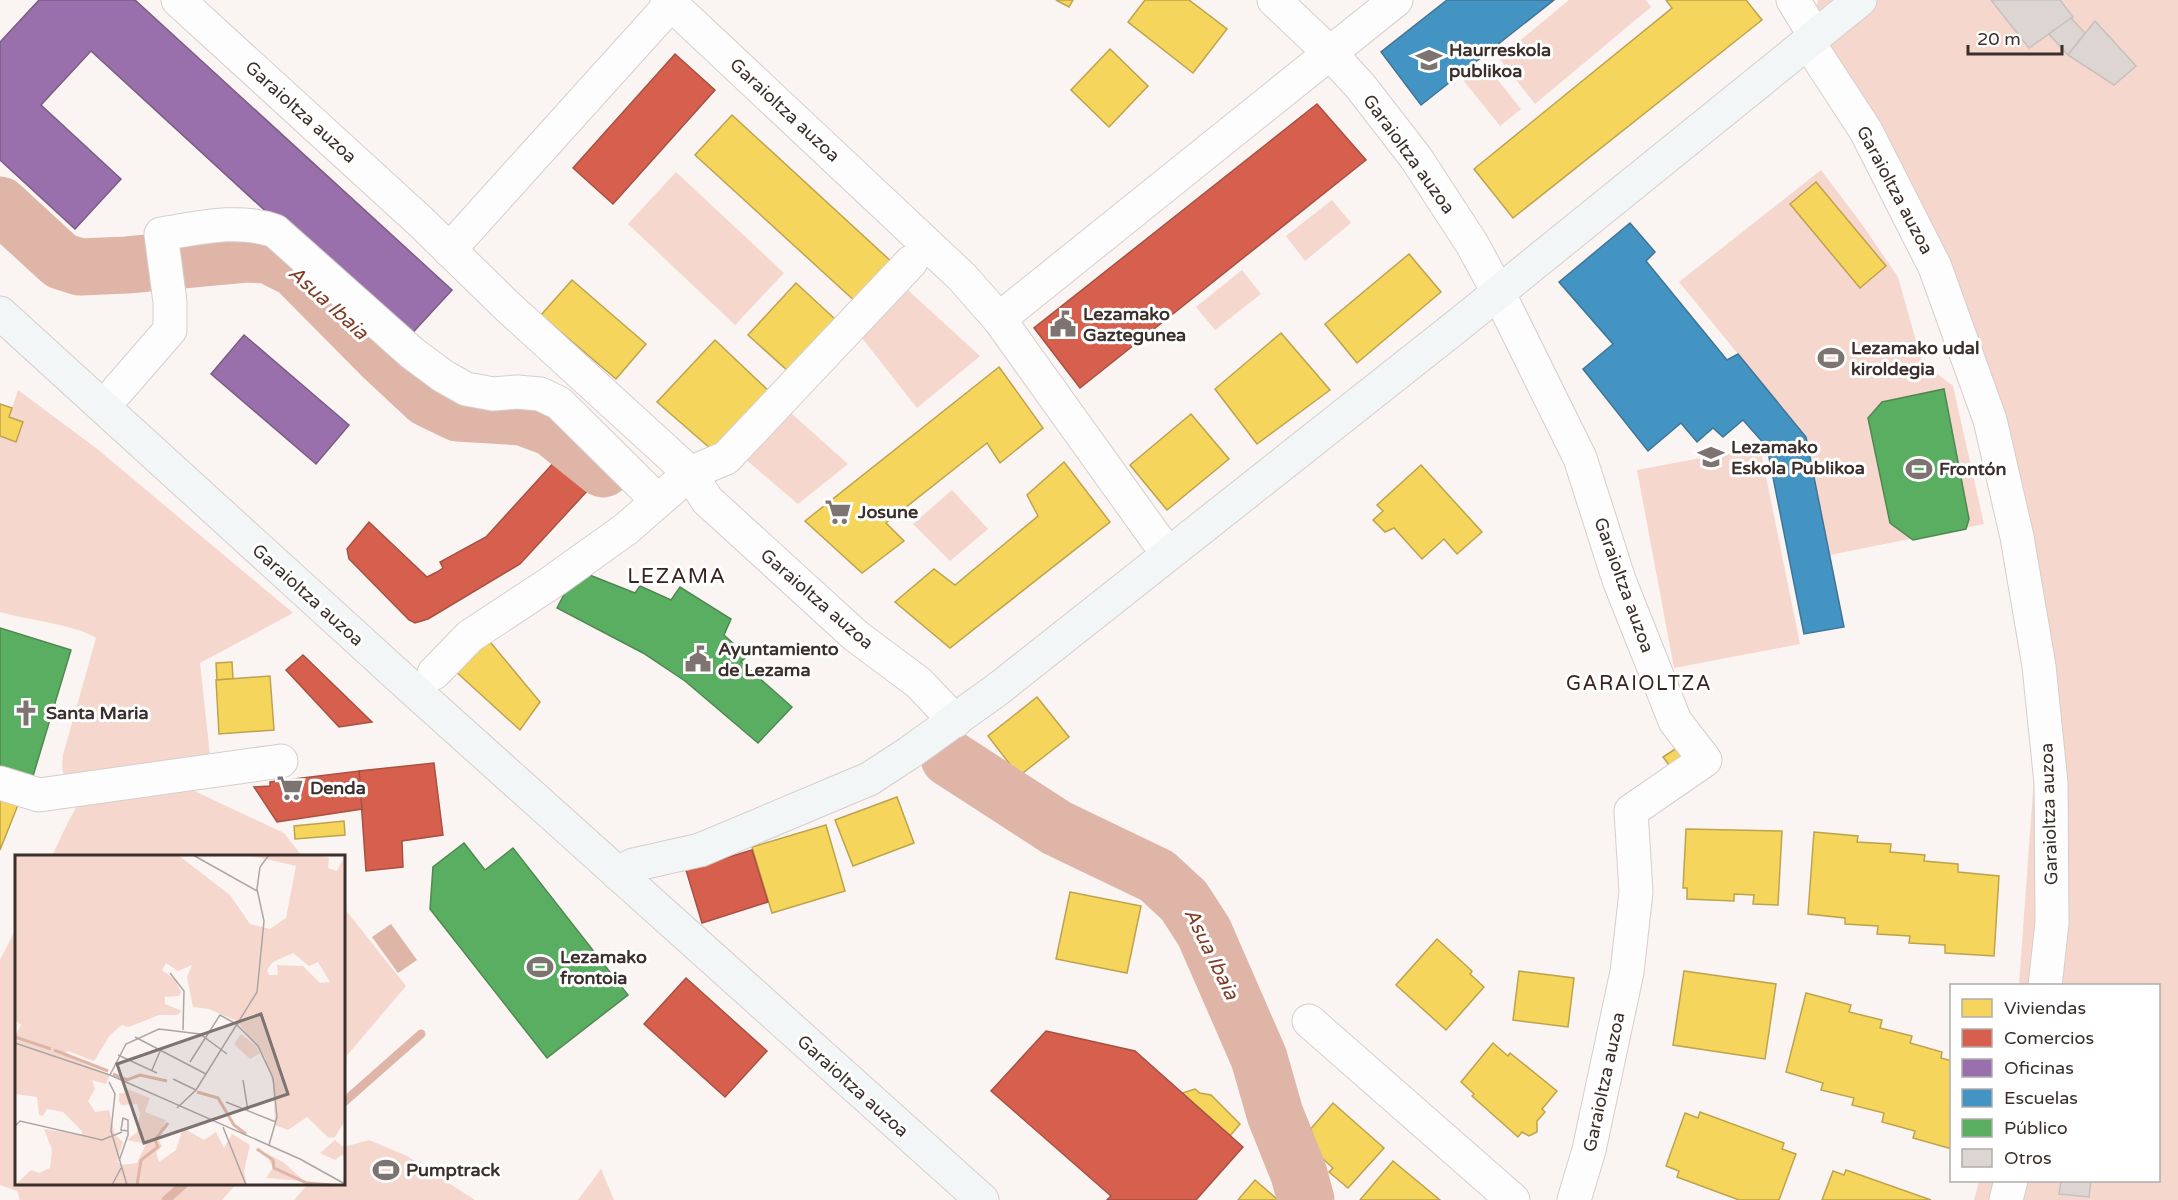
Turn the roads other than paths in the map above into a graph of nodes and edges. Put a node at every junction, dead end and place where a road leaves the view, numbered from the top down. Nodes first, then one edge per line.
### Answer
1 (178, 0) edge
2 (1274, 0) edge
3 (1396, 0) edge
4 (1793, 0) edge
5 (1860, 0) edge
6 (669, 2) edge
7 (1812, 39) junction
8 (1330, 53) junction
9 (450, 249) junction
10 (911, 262) dead end
11 (1498, 292) junction
12 (0, 313) edge
13 (999, 319) junction
14 (117, 391) dead end
15 (690, 473) junction
16 (658, 501) junction
17 (1168, 552) junction
18 (434, 673) dead end
19 (956, 721) junction
20 (281, 761) dead end
21 (0, 783) edge
22 (618, 874) junction
23 (2045, 984) edge
24 (1309, 1022) dead end
25 (2010, 1182) edge
26 (982, 1200) edge
27 (1513, 1200) edge
28 (1574, 1200) edge
29 (2006, 1200) edge

1 - 9 street, Garaioltza auzoa
2 - 8 street, Garaioltza auzoa
3 - 8 street
4 - 7 street, Garaioltza auzoa
5 - 7 street
6 - 9 street, Garaioltza auzoa
6 - 13 street, Garaioltza auzoa
7 - 11 street
7 - 23 street, Garaioltza auzoa
8 - 11 street, Garaioltza auzoa
8 - 13 street
9 - 15 street, Garaioltza auzoa
10 - 15 street
11 - 17 street
11 - 28 street, Garaioltza auzoa
12 - 22 street, Garaioltza auzoa
13 - 17 street, Garaioltza auzoa
14 - 16 street
15 - 16 street
15 - 19 street, Garaioltza auzoa
16 - 18 street
17 - 19 street
19 - 22 street
20 - 21 street
22 - 26 street, Garaioltza auzoa
24 - 27 street
25 - 29 street

